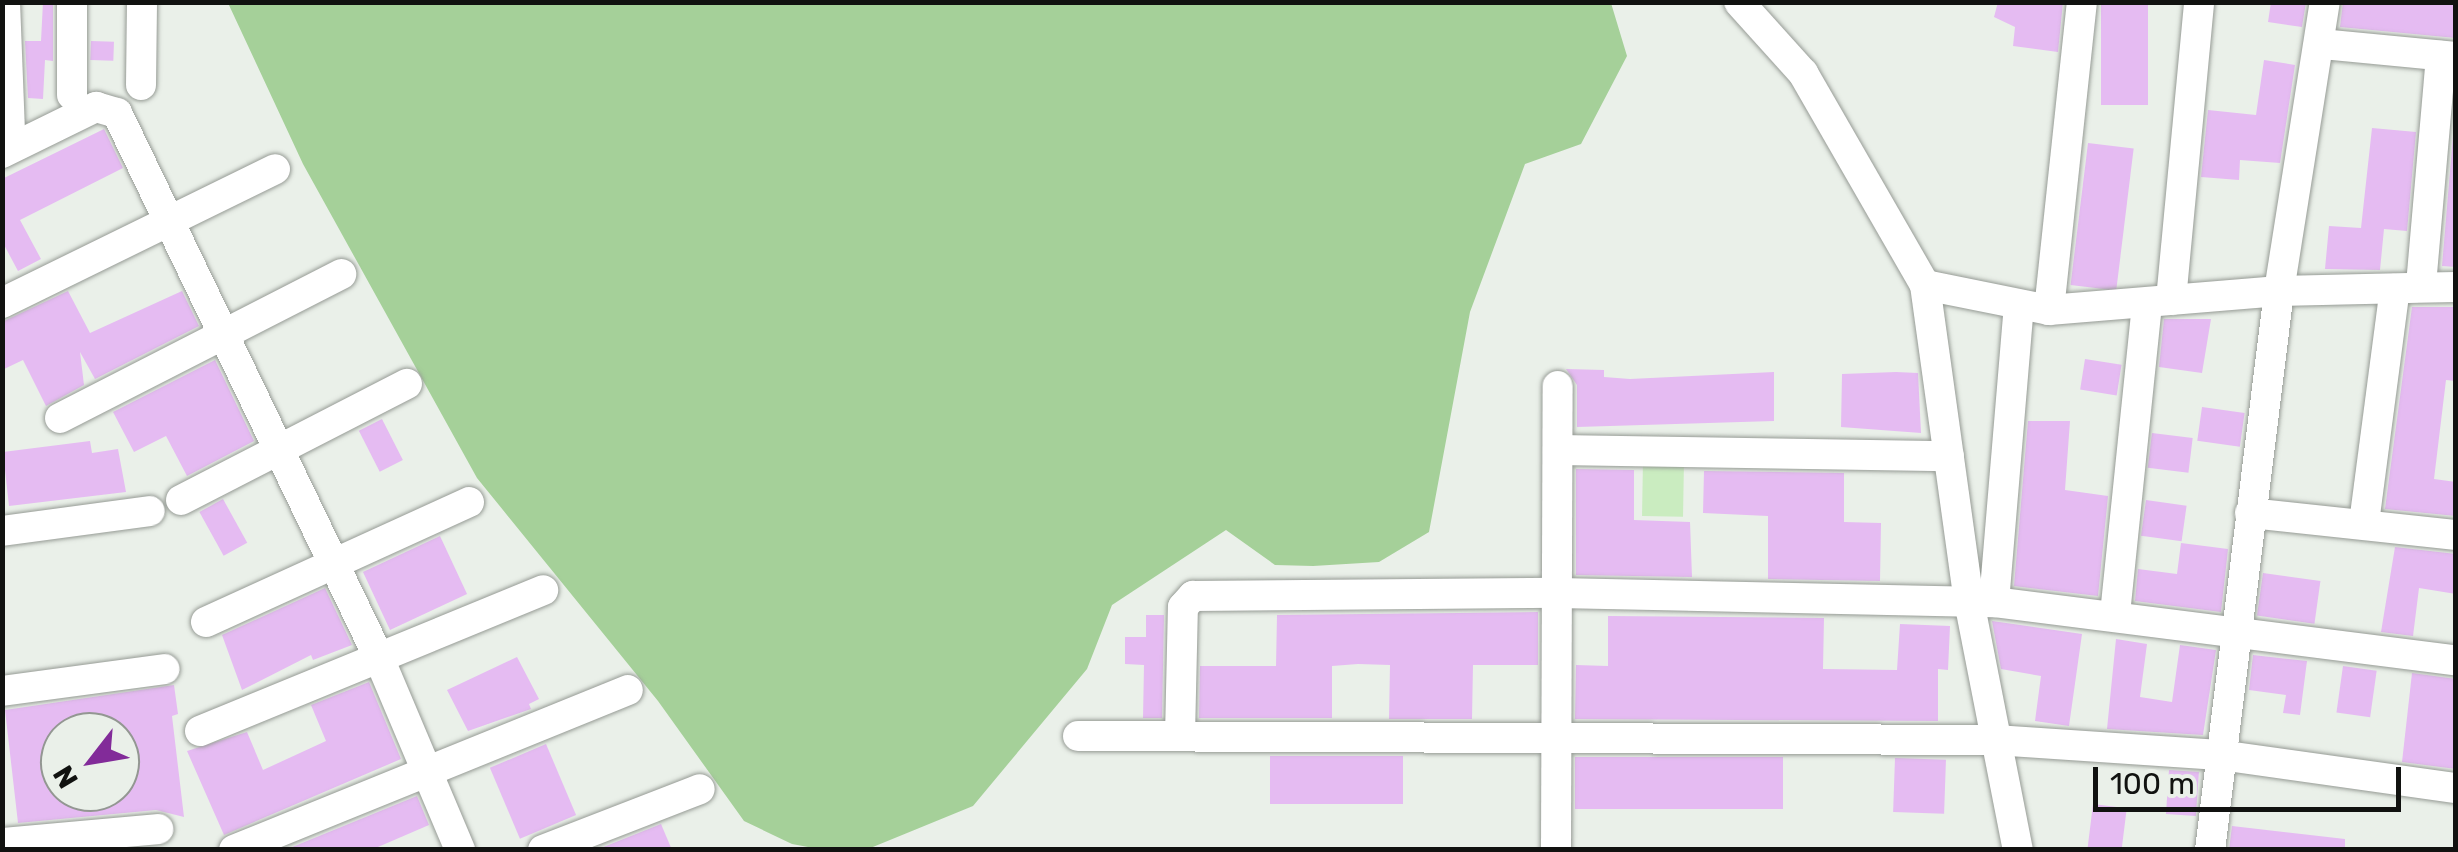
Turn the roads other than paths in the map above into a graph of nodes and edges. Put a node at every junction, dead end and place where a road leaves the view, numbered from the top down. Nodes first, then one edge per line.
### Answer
1 (6, 2) edge
2 (72, 2) edge
3 (142, 2) edge
4 (1740, 2) edge
5 (2082, 2) edge
6 (2199, 2) edge
7 (2326, 2) edge
8 (2322, 44) junction
9 (2448, 57) edge
10 (141, 85) dead end
11 (72, 95) dead end
12 (6, 142) edge
13 (275, 169) dead end
14 (168, 220) junction
15 (341, 274) dead end
16 (1924, 285) junction
17 (2456, 286) edge
18 (2408, 287) junction
19 (2279, 292) junction
20 (2159, 301) junction
21 (2, 303) edge
22 (2034, 307) junction
23 (224, 336) junction
24 (407, 384) dead end
25 (1558, 386) dead end
26 (60, 418) dead end
27 (1558, 450) junction
28 (279, 451) junction
29 (1949, 456) junction
30 (181, 500) dead end
31 (469, 502) dead end
32 (150, 511) dead end
33 (2250, 514) junction
34 (2364, 523) junction
35 (2, 530) edge
36 (2456, 535) edge
37 (336, 568) junction
38 (543, 590) dead end
39 (1558, 593) junction
40 (1982, 602) junction
41 (2115, 614) junction
42 (206, 622) dead end
43 (2233, 633) junction
44 (379, 658) junction
45 (2456, 660) edge
46 (165, 669) dead end
47 (628, 690) dead end
48 (2, 691) edge
49 (200, 731) dead end
50 (1078, 736) dead end
51 (1180, 736) junction
52 (1996, 740) junction
53 (1554, 742) junction
54 (2220, 755) junction
55 (428, 770) junction
56 (2456, 788) edge
57 (700, 789) dead end
58 (158, 828) dead end
59 (2, 843) edge
60 (234, 850) edge
61 (460, 850) edge
62 (543, 850) edge
63 (1556, 850) edge
64 (2018, 850) edge
65 (2210, 850) edge

1 - 12 street
2 - 11 street
3 - 10 street
4 - 16 street
5 - 22 street
6 - 20 street
7 - 8 street
8 - 9 street
8 - 19 street
9 - 18 street
12 - 14 street
13 - 14 street
14 - 21 street
14 - 23 street
15 - 23 street
16 - 22 street
16 - 29 street
17 - 18 street
18 - 19 street
18 - 34 street
19 - 20 street
19 - 33 street
20 - 22 street
20 - 41 street
22 - 40 street
23 - 26 street
23 - 28 street
24 - 28 street
25 - 27 street
27 - 29 street
27 - 39 street
28 - 30 street
28 - 37 street
29 - 40 street
31 - 37 street
32 - 35 street
33 - 34 street
33 - 43 street
34 - 36 street
37 - 42 street
37 - 44 street
38 - 44 street
39 - 40 street
39 - 51 street
39 - 53 street
40 - 41 street
40 - 52 street
41 - 43 street
43 - 45 street
43 - 54 street
44 - 49 street
44 - 55 street
46 - 48 street
47 - 55 street
50 - 51 street
51 - 53 street
52 - 53 street
52 - 54 street
52 - 64 street
53 - 63 street
54 - 56 street
54 - 65 street
55 - 60 street
55 - 61 street
57 - 62 street
58 - 59 street

